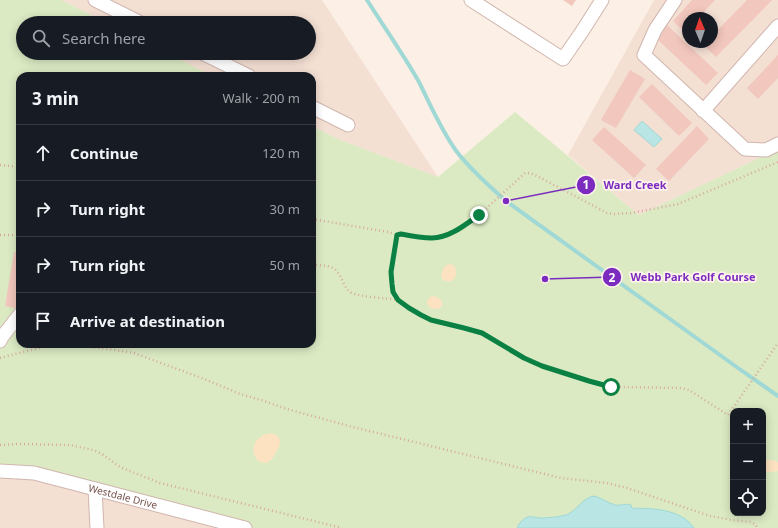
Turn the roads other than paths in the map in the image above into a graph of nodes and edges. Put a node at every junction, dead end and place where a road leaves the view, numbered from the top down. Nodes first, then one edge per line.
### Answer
1 (95, 0) edge
2 (471, 0) edge
3 (602, 0) edge
4 (675, 0) edge
5 (127, 16) edge
6 (778, 26) edge
7 (216, 60) edge
8 (241, 72) edge
9 (316, 109) edge
10 (703, 111) junction
11 (348, 125) dead end
12 (778, 144) edge
13 (16, 319) edge
14 (0, 341) edge
15 (0, 471) edge
16 (95, 489) junction
17 (97, 528) edge
18 (245, 528) edge

1 - 5 street
2 - 3 street
4 - 10 street
6 - 10 street
7 - 8 street
9 - 11 street
10 - 12 street
13 - 14 street
15 - 16 street, Westdale Drive
16 - 17 street
16 - 18 street, Westdale Drive

